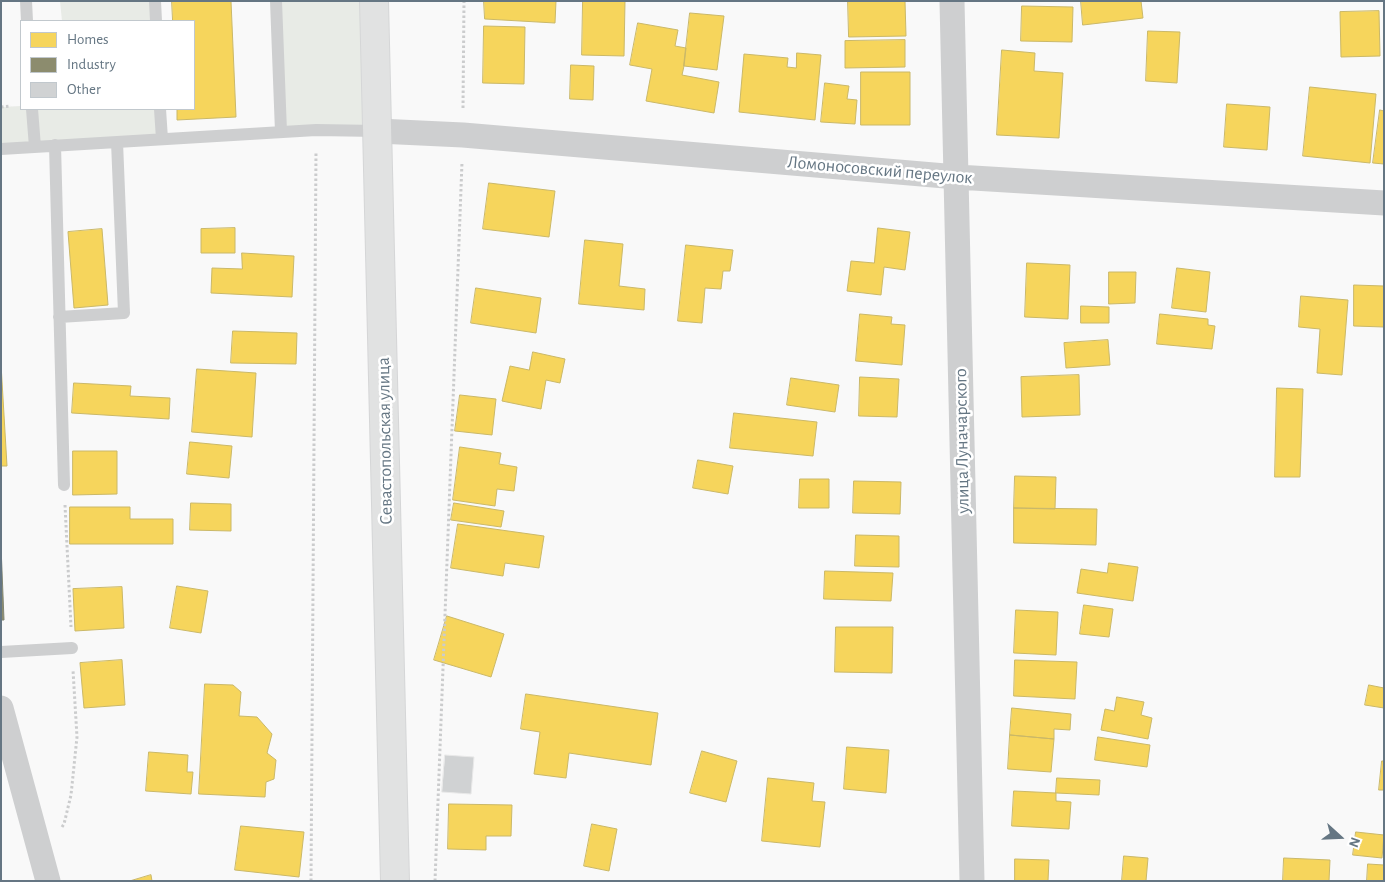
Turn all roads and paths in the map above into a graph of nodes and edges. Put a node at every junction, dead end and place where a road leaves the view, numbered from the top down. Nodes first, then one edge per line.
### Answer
1 (26, 1) edge
2 (155, 1) edge
3 (276, 1) edge
4 (374, 1) edge
5 (464, 1) edge
6 (952, 1) edge
7 (28, 20) edge
8 (156, 20) edge
9 (32, 110) edge
10 (160, 110) edge
11 (316, 130) junction
12 (378, 130) junction
13 (281, 132) junction
14 (463, 135) junction
15 (162, 139) junction
16 (117, 142) junction
17 (55, 146) junction
18 (35, 147) junction
19 (1, 149) edge
20 (956, 176) junction
21 (1384, 204) edge
22 (59, 317) junction
23 (64, 485) joint
24 (72, 648) junction
25 (1, 652) edge
26 (1, 708) edge
27 (42, 857) junction
28 (48, 881) edge
29 (311, 881) edge
30 (395, 881) edge
31 (435, 881) edge
32 (972, 881) edge

1 - 7 lane
2 - 8 lane
3 - 13 lane
4 - 12 main road, Севастопольская улица
5 - 14 path
6 - 20 street, улица Луначарского
9 - 18 lane
10 - 15 lane
11 - 12 lane
11 - 13 lane
11 - 29 path
12 - 14 street, Ломоносовский переулок
12 - 30 main road, Севастопольская улица
13 - 15 lane
14 - 20 street, Ломоносовский переулок
14 - 31 path
15 - 16 lane
16 - 17 lane
16 - 22 lane
17 - 18 lane
17 - 22 lane
18 - 19 lane
20 - 21 street, Ломоносовский переулок
20 - 32 street, улица Луначарского
22 - 23 lane
23 - 24 path
24 - 25 lane
24 - 27 path
26 - 27 street
27 - 28 street

